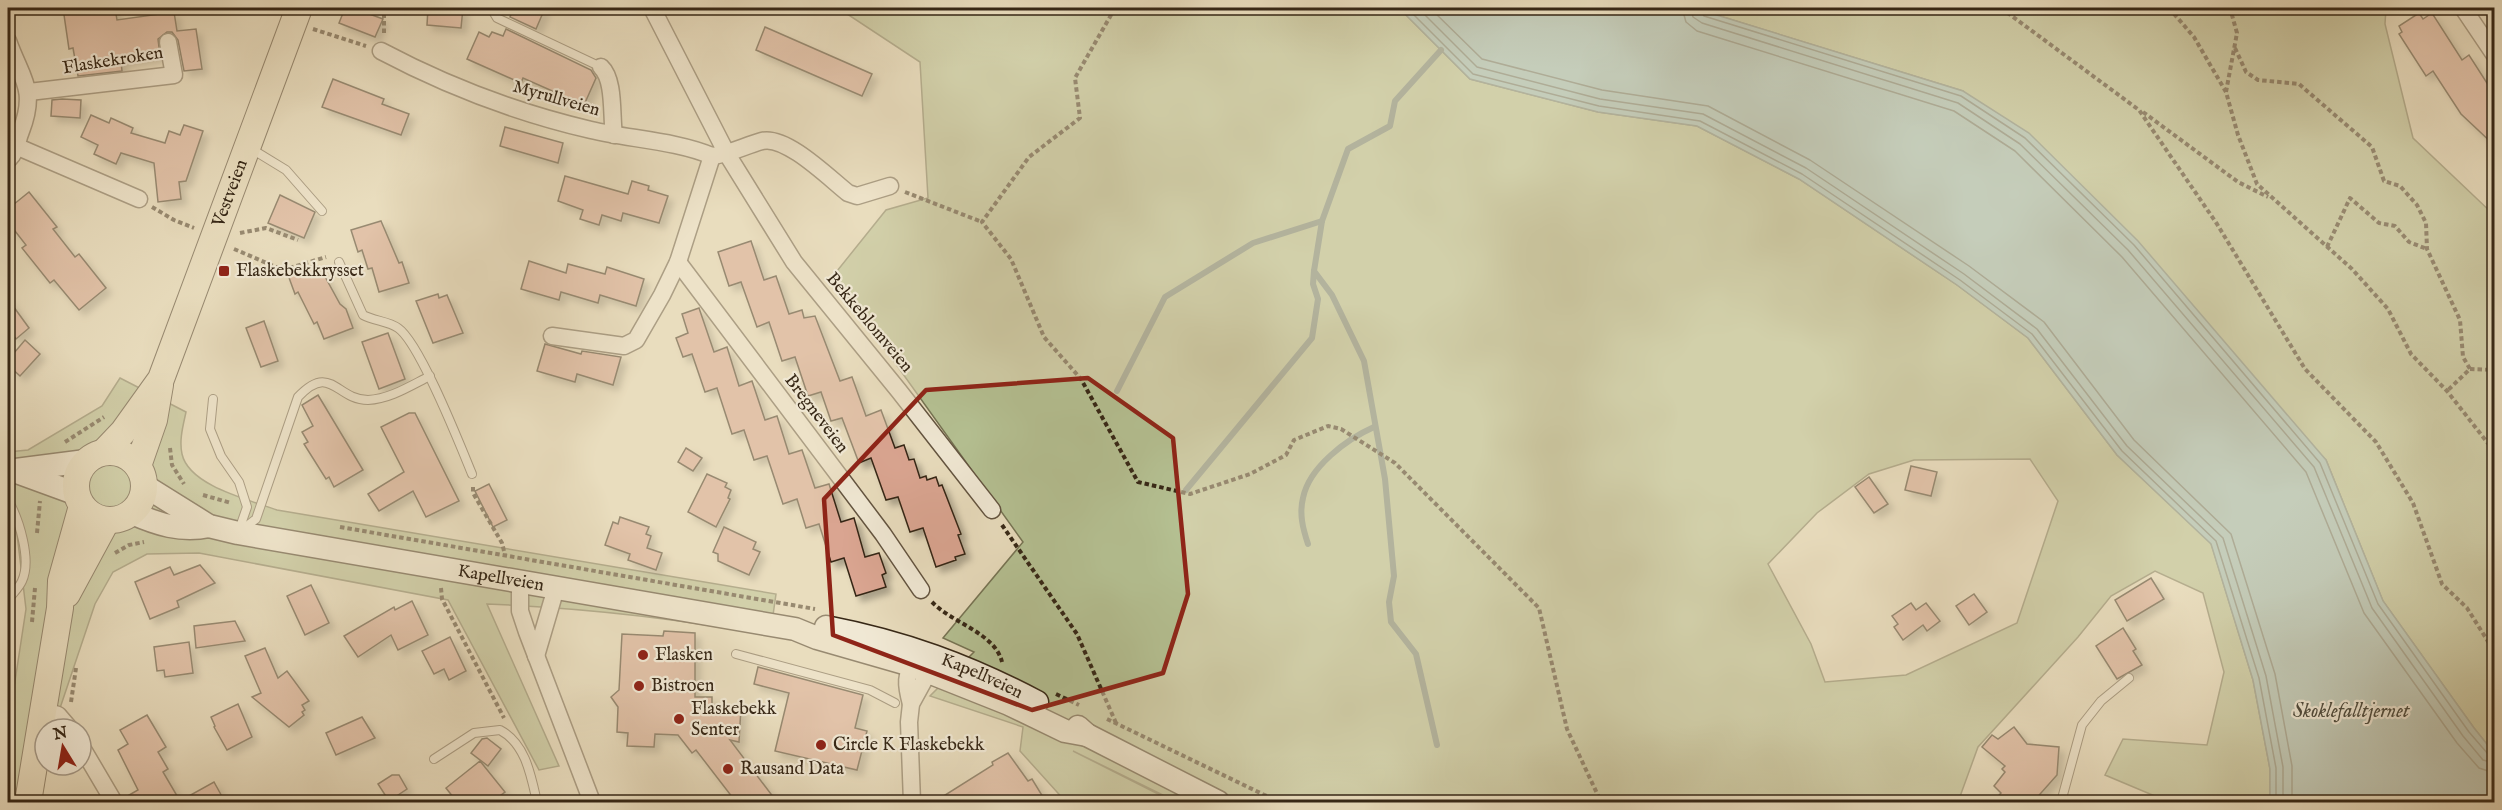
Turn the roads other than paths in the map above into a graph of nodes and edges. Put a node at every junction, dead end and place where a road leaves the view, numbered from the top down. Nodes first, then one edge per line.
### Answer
1 (491, 8) edge
2 (652, 8) edge
3 (2463, 8) edge
4 (296, 15) edge
5 (8, 41) edge
6 (168, 42) dead end
7 (381, 51) road end
8 (2494, 54) edge
9 (601, 67) joint
10 (29, 92) junction
11 (614, 135) junction
12 (248, 146) junction
13 (13, 153) edge
14 (720, 155) junction
15 (890, 186) road end
16 (139, 199) road end
17 (322, 211) dead end
18 (339, 262) road end
19 (678, 262) junction
20 (552, 336) dead end
21 (430, 376) junction
22 (161, 378) junction
23 (213, 399) dead end
24 (95, 457) junction
25 (10, 470) edge
26 (472, 474) road end
27 (141, 476) junction
28 (8, 500) edge
29 (79, 500) junction
30 (992, 510) road end
31 (132, 513) junction
32 (107, 520) junction
33 (208, 526) junction
34 (238, 534) junction
35 (520, 582) junction
36 (556, 588) junction
37 (921, 590) road end
38 (8, 600) edge
39 (60, 608) junction
40 (736, 654) dead end
41 (536, 656) junction
42 (920, 663) junction
43 (2130, 678) dead end
44 (903, 704) junction
45 (42, 710) junction
46 (60, 717) edge
47 (434, 759) dead end
48 (93, 766) edge
49 (28, 802) edge
50 (114, 802) edge
51 (537, 802) edge
52 (592, 802) edge
53 (912, 802) edge
54 (1218, 802) edge
55 (2061, 802) edge

1 - 9 lane
2 - 14 street, Bekkeblomveien
3 - 8 street
4 - 12 main road, Vestveien
5 - 10 street
6 - 10 street, Flaskekroken
7 - 11 street, Myrullveien
9 - 11 street
10 - 13 street
11 - 14 street, Myrullveien
12 - 17 lane
12 - 22 main road, Vestveien
13 - 16 street
14 - 15 street
14 - 19 street
14 - 30 street, Bekkeblomveien
18 - 21 lane
19 - 20 street
19 - 37 street, Bregneveien
21 - 26 lane
21 - 34 lane
22 - 24 main road, Vestveien
22 - 27 main road, Vestveien
23 - 34 lane
24 - 25 main road
24 - 27 main road
24 - 29 main road
25 - 29 main road
27 - 31 main road
27 - 33 main road, Kapellveien
28 - 38 lane
29 - 32 main road
29 - 39 main road
31 - 32 main road
31 - 33 main road, Kapellveien
32 - 39 main road
33 - 34 main road, Kapellveien
34 - 35 main road, Kapellveien
35 - 36 main road, Kapellveien
35 - 41 street
36 - 41 street
36 - 42 main road, Kapellveien
39 - 45 main road
40 - 44 lane
41 - 52 street
42 - 44 street
42 - 54 main road, Kapellveien
43 - 55 lane
44 - 53 street
45 - 46 street
45 - 49 main road
47 - 51 lane
48 - 50 street

